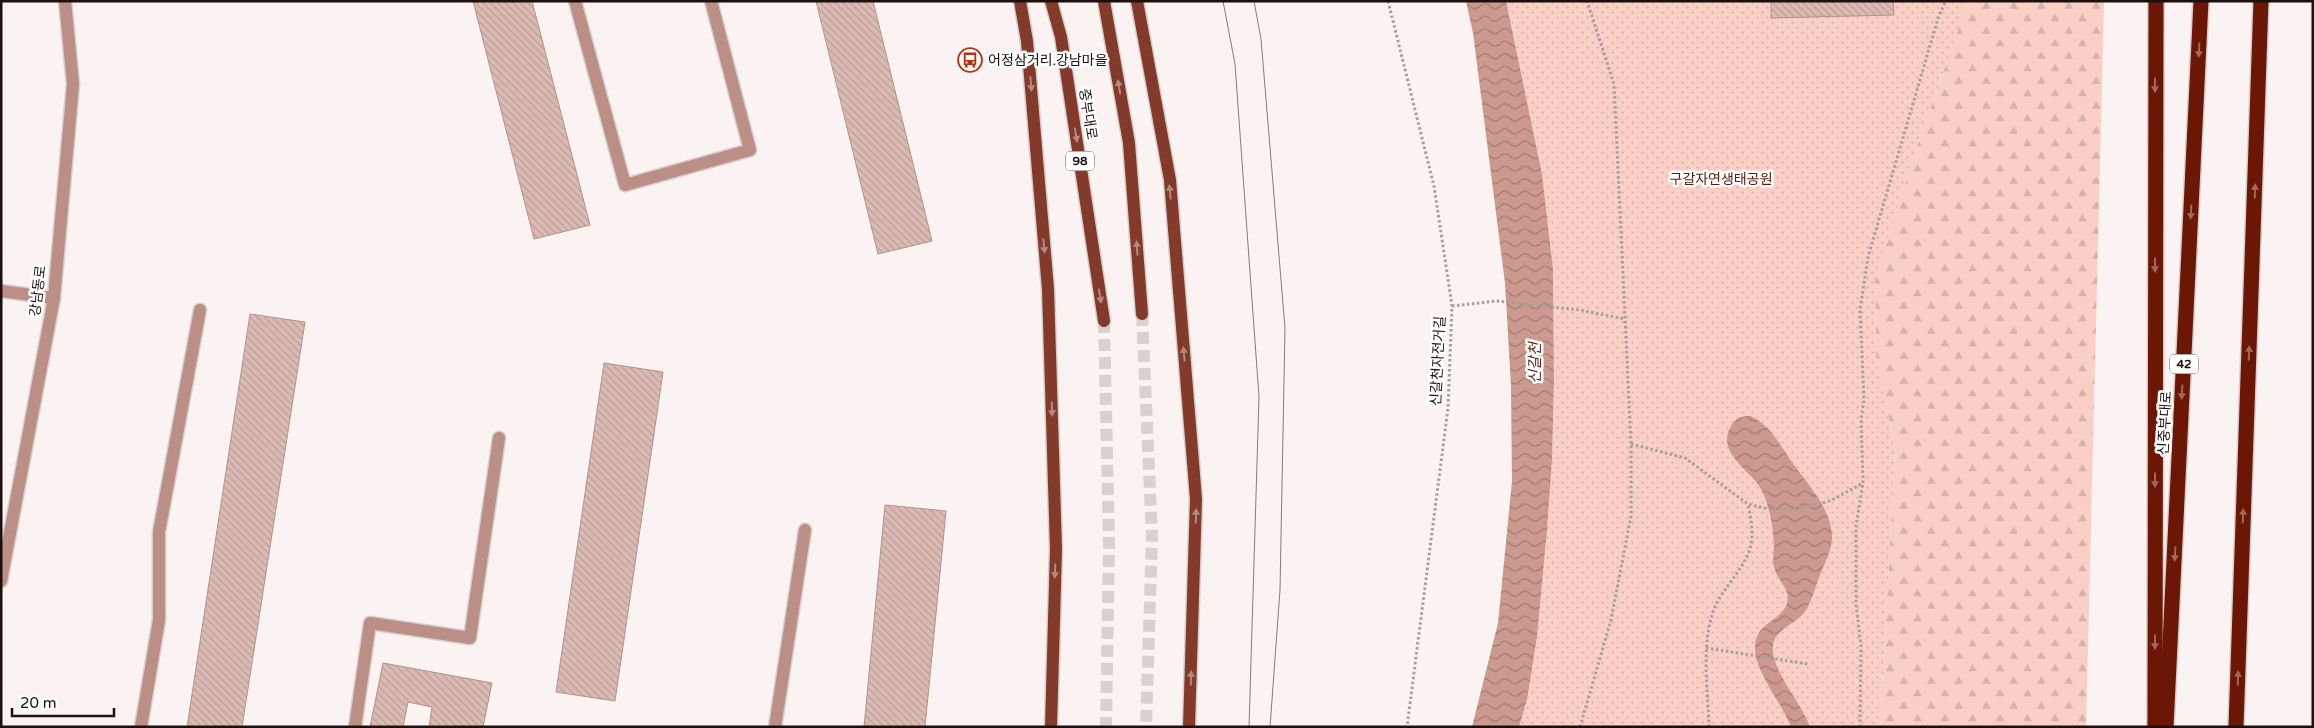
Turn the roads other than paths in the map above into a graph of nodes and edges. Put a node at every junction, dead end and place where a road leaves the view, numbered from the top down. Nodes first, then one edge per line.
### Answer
1 (65, 1) edge
2 (575, 1) edge
3 (711, 1) edge
4 (1020, 1) edge
5 (1051, 1) edge
6 (1104, 1) edge
7 (1137, 1) edge
8 (2156, 1) edge
9 (2201, 1) edge
10 (2261, 1) edge
11 (1, 291) edge
12 (54, 298) junction
13 (200, 310) dead end
14 (1142, 314) tunnel mouth
15 (1104, 321) tunnel mouth
16 (499, 438) dead end
17 (805, 530) dead end
18 (1, 581) edge
19 (141, 727) edge
20 (355, 727) edge
21 (775, 727) edge
22 (1051, 727) edge
23 (1189, 727) edge
24 (2155, 727) edge
25 (2166, 727) edge
26 (2236, 727) edge

1 - 12 street, 강남동로
2 - 3 street
4 -> 22 main road
5 -> 15 main road, 중부대로 / 98
14 -> 6 main road
23 -> 7 main road
8 -> 24 highway
9 -> 25 highway, 신중부대로 / 42
26 -> 10 highway
11 - 12 street
12 - 18 street, 강남동로
13 - 19 street
16 - 20 street
17 - 21 street

